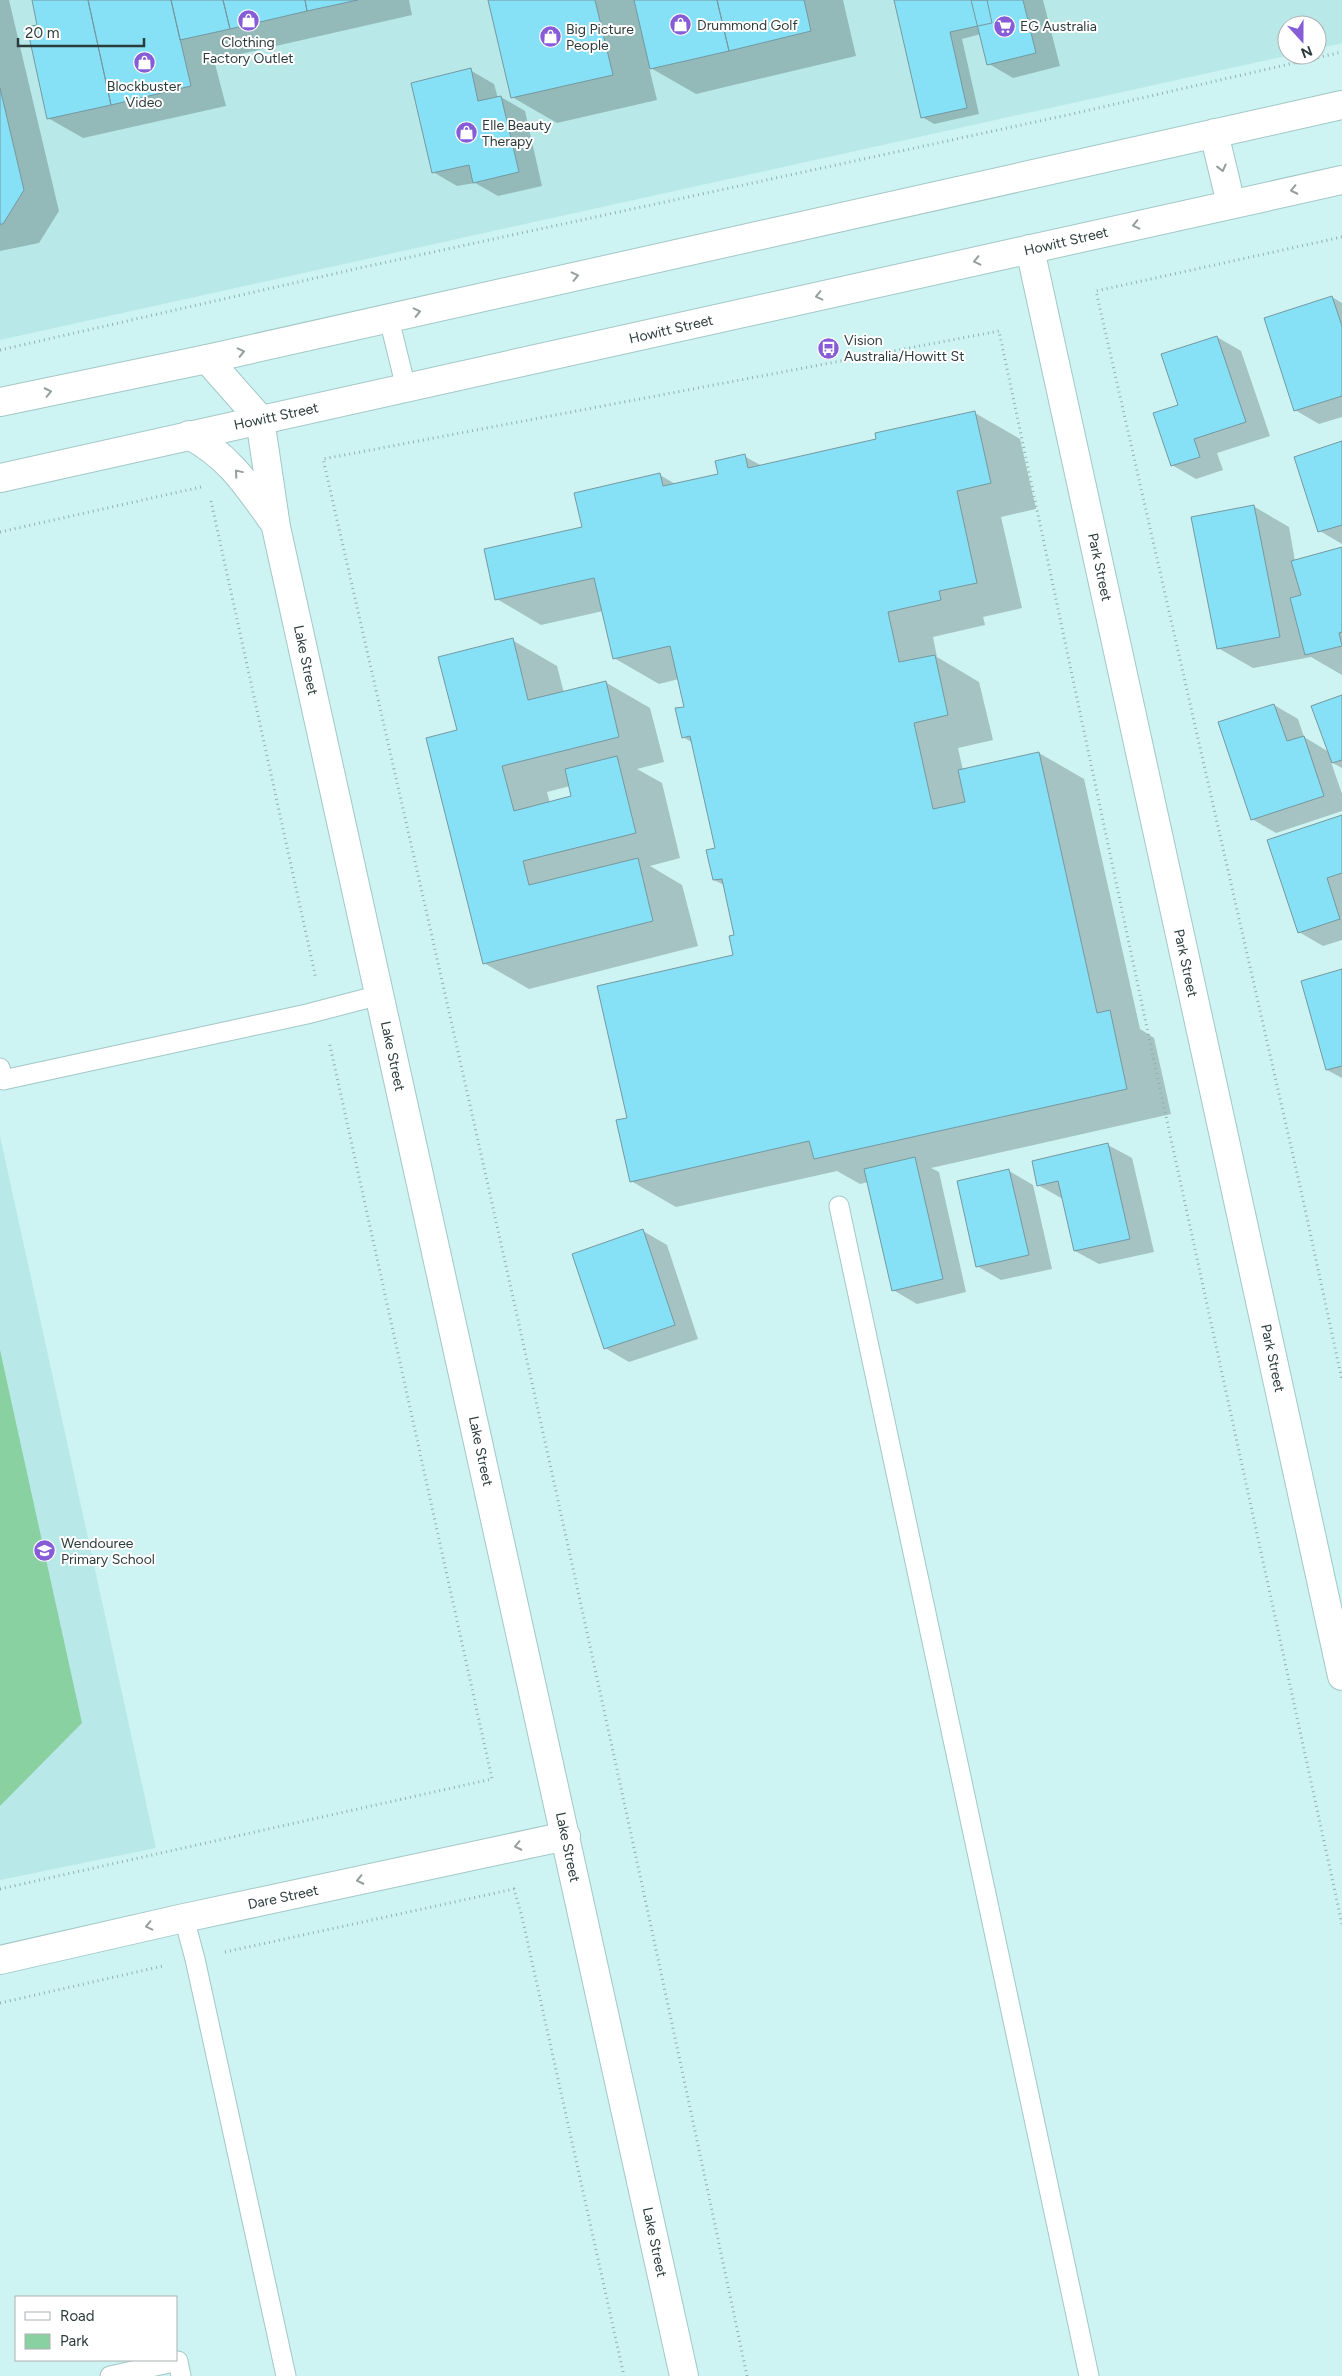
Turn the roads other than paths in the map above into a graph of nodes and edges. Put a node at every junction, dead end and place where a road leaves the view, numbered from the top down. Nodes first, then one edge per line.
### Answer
1 (1342, 105) edge
2 (1214, 133) junction
3 (1342, 180) edge
4 (1231, 204) junction
5 (1030, 249) junction
6 (389, 318) junction
7 (207, 359) junction
8 (406, 388) junction
9 (0, 402) edge
10 (260, 420) junction
11 (189, 435) junction
12 (0, 478) edge
13 (276, 527) junction
14 (380, 996) junction
15 (0, 1068) edge
16 (839, 1206) dead end
17 (1342, 1676) edge
18 (566, 1836) junction
19 (184, 1918) junction
20 (0, 1960) edge
21 (110, 2376) edge
22 (181, 2376) edge
23 (286, 2376) edge
24 (684, 2376) edge
25 (1089, 2376) edge

1 - 2 street
2 -> 4 street
6 -> 2 street
3 -> 4 street, Howitt Street
4 -> 5 street, Howitt Street
5 -> 8 street, Howitt Street
5 - 17 street, Park Street
7 -> 6 street
6 - 8 lane
9 -> 7 street
7 - 10 street
8 - 10 street, Howitt Street
10 - 11 street, Howitt Street
10 - 13 street, Lake Street
11 - 12 street, Howitt Street
13 -> 11 street, Lake Street
13 - 14 street, Lake Street
14 - 15 lane
14 - 18 street, Lake Street
16 - 25 lane
18 -> 19 street, Dare Street
18 - 24 street, Lake Street
19 -> 20 street, Dare Street
19 - 23 lane
21 - 22 lane

